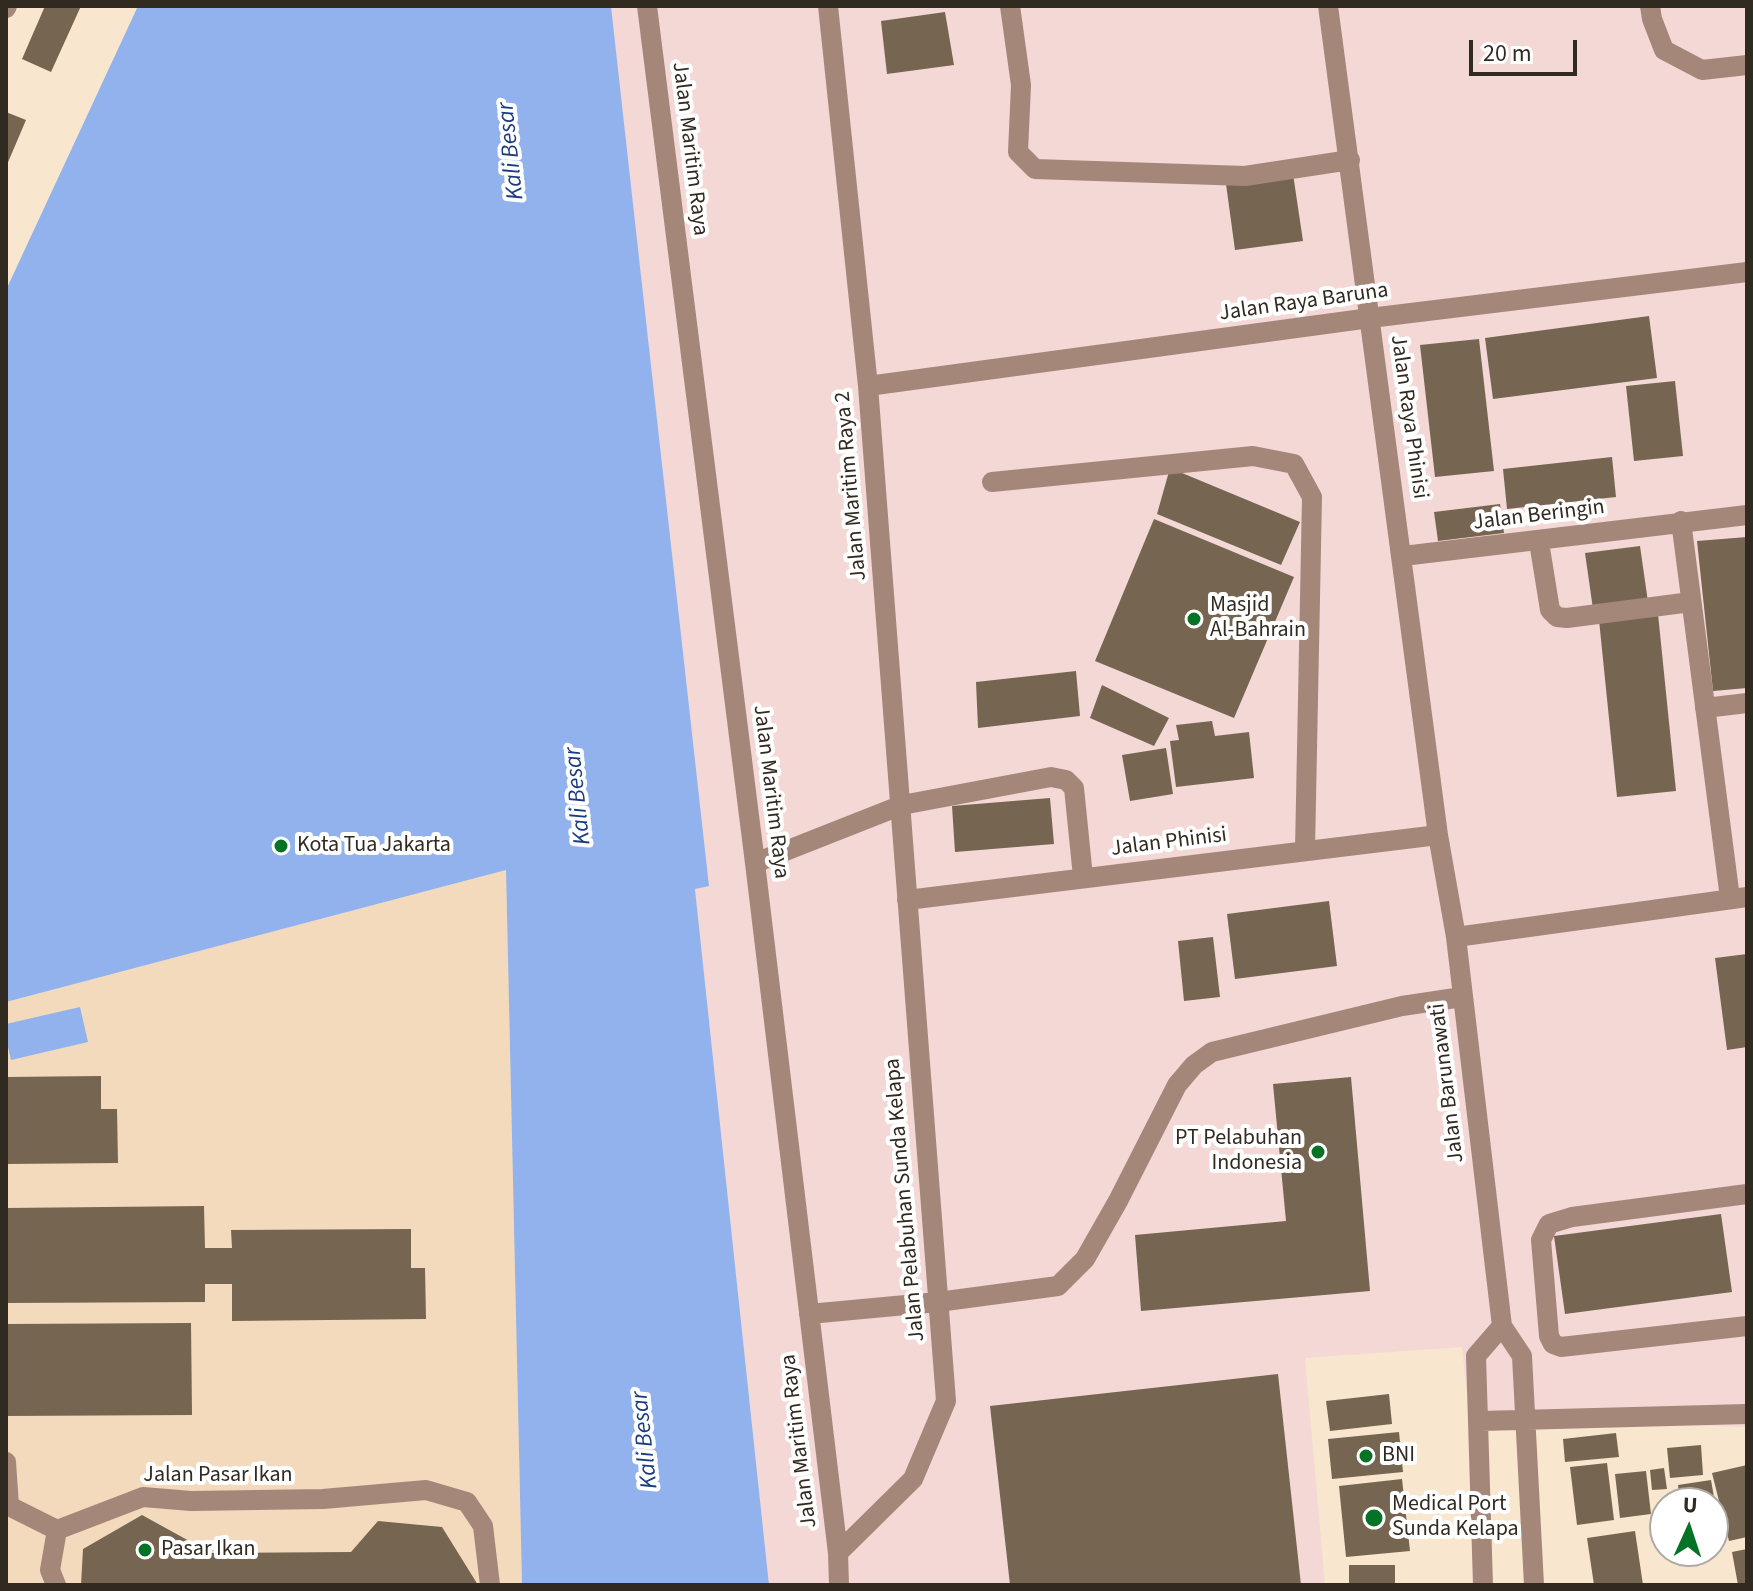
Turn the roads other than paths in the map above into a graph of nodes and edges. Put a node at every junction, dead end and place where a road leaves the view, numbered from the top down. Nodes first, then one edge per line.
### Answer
1 (647, 6) edge
2 (828, 6) edge
3 (1010, 6) edge
4 (1328, 6) edge
5 (1650, 6) edge
6 (1747, 65) edge
7 (1350, 160) junction
8 (1747, 272) edge
9 (1370, 318) junction
10 (868, 386) junction
11 (992, 482) dead end
12 (1747, 515) edge
13 (1681, 521) junction
14 (1539, 542) junction
15 (1403, 556) junction
16 (1691, 602) junction
17 (1747, 703) edge
18 (1705, 708) junction
19 (902, 805) junction
20 (1438, 835) junction
21 (1305, 850) junction
22 (755, 863) junction
23 (1083, 877) junction
24 (1738, 898) edge
25 (907, 900) junction
26 (1456, 937) junction
27 (1462, 997) junction
28 (1746, 1200) edge
29 (938, 1302) junction
30 (809, 1314) junction
31 (1502, 1326) junction
32 (1747, 1326) edge
33 (1747, 1414) edge
34 (1524, 1418) junction
35 (1480, 1421) junction
36 (6, 1462) edge
37 (57, 1530) junction
38 (838, 1553) junction
39 (51, 1580) edge
40 (490, 1585) edge
41 (839, 1585) edge
42 (1483, 1585) edge
43 (1534, 1585) edge

1 - 22 street, Jalan Maritim Raya
2 - 10 street, Jalan Maritim Raya 2
3 - 7 street
4 - 7 street, Jalan Raya Phinisi
5 - 6 street
7 - 9 street, Jalan Raya Phinisi
8 - 9 street, Jalan Raya Baruna
9 - 10 street, Jalan Raya Baruna
9 - 15 street, Jalan Raya Phinisi
10 - 19 street, Jalan Maritim Raya 2
11 - 21 street
12 - 13 street, Jalan Beringin
13 - 14 street, Jalan Beringin
13 - 16 street
14 - 15 street, Jalan Beringin
14 - 16 street
15 - 20 street, Jalan Raya Phinisi
16 - 18 street
17 - 18 street
18 - 24 street
19 - 22 street
19 - 23 street
19 - 25 street, Jalan Pelabuhan Sunda Kelapa
20 - 21 street, Jalan Phinisi
20 - 26 street, Jalan Barunawati
21 - 23 street, Jalan Phinisi
22 - 30 street, Jalan Maritim Raya
23 - 25 street, Jalan Phinisi
24 - 26 street
25 - 29 street, Jalan Pelabuhan Sunda Kelapa
26 - 27 street, Jalan Barunawati
27 - 29 street
27 - 31 street, Jalan Barunawati
28 - 32 street
29 - 30 street
29 - 38 street, Jalan Pelabuhan Sunda Kelapa
30 - 38 street, Jalan Maritim Raya
31 - 34 street, Jalan Barunawati
31 - 35 street
33 - 34 street
34 - 35 street
34 - 43 street, Jalan Barunawati
35 - 42 street
36 - 37 street
37 - 39 street
37 - 40 street, Jalan Pasar Ikan
38 - 41 street, Jalan Maritim Raya

